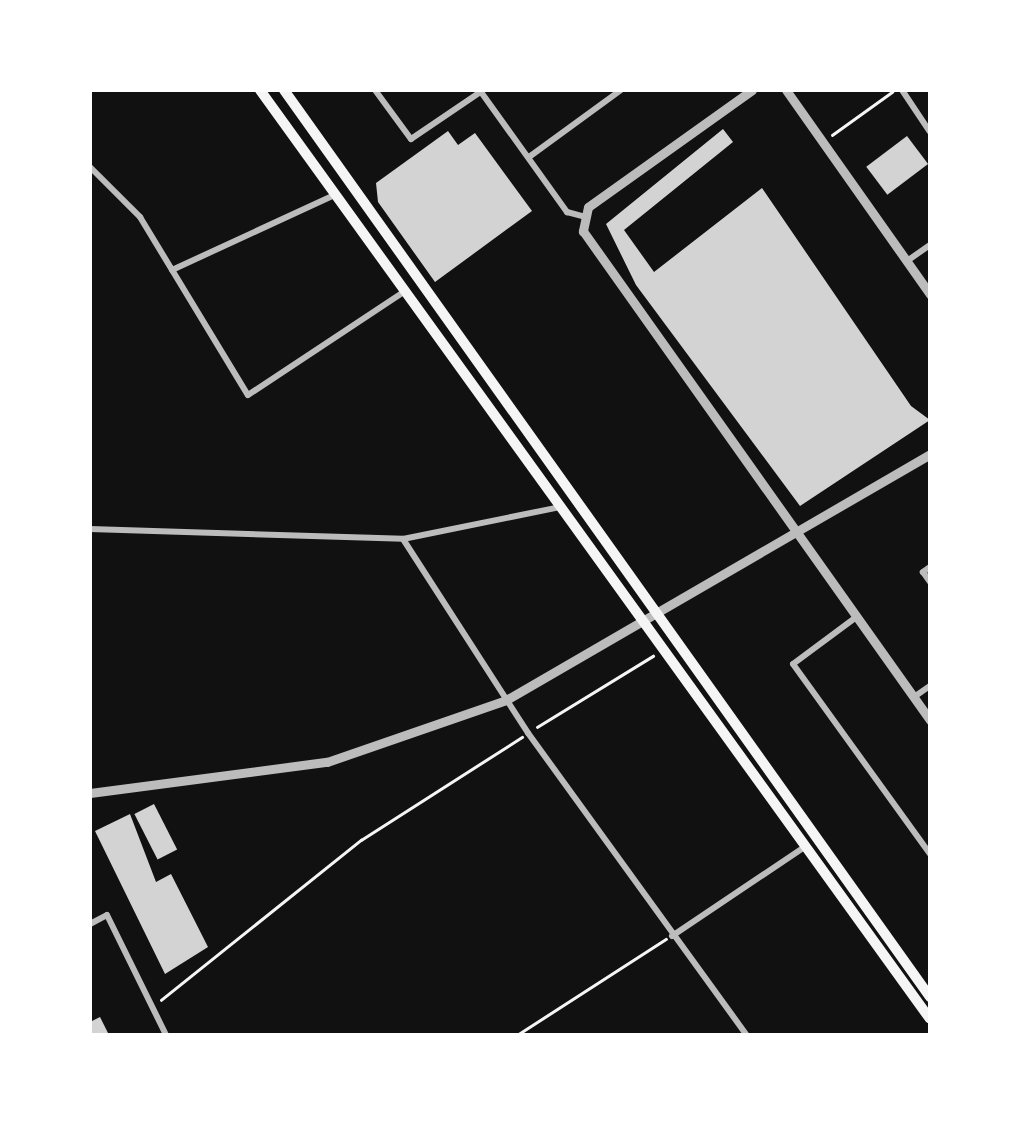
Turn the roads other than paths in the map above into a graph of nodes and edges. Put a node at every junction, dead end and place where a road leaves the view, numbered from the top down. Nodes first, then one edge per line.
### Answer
1 (260, 90) edge
2 (284, 90) edge
3 (375, 90) edge
4 (621, 90) edge
5 (752, 90) edge
6 (786, 90) edge
7 (898, 90) edge
8 (482, 91) edge
9 (930, 132) edge
10 (529, 157) junction
11 (90, 168) edge
12 (336, 195) junction
13 (582, 216) junction
14 (930, 245) edge
15 (907, 261) junction
16 (172, 270) junction
17 (405, 290) junction
18 (930, 294) edge
19 (930, 454) edge
20 (561, 506) junction
21 (90, 529) edge
22 (795, 531) junction
23 (403, 539) junction
24 (930, 566) edge
25 (930, 582) edge
26 (658, 611) junction
27 (855, 618) junction
28 (643, 622) junction
29 (930, 686) edge
30 (914, 697) junction
31 (506, 700) junction
32 (930, 720) edge
33 (90, 793) edge
34 (806, 846) junction
35 (930, 854) edge
36 (90, 924) edge
37 (672, 936) junction
38 (930, 996) edge
39 (930, 1020) edge
40 (166, 1035) edge
41 (748, 1035) edge

1 - 12 main road
2 - 26 main road
3 - 8 street
4 - 10 street
5 - 13 street
6 - 15 street
7 - 9 street
8 - 10 street
10 - 13 street
11 - 16 street
12 - 16 street
12 - 17 main road
13 - 22 street
14 - 15 street
15 - 18 street
16 - 17 street
17 - 20 main road
19 - 22 street
20 - 23 street
20 - 28 main road
21 - 23 street
22 - 26 street
22 - 27 street
23 - 31 street
24 - 25 street
26 - 28 street
26 - 38 main road
27 - 30 street
27 - 35 street
28 - 31 street
28 - 34 main road
29 - 30 street
30 - 32 street
31 - 33 street
31 - 37 street
34 - 37 street
34 - 39 main road
36 - 40 street
37 - 41 street

